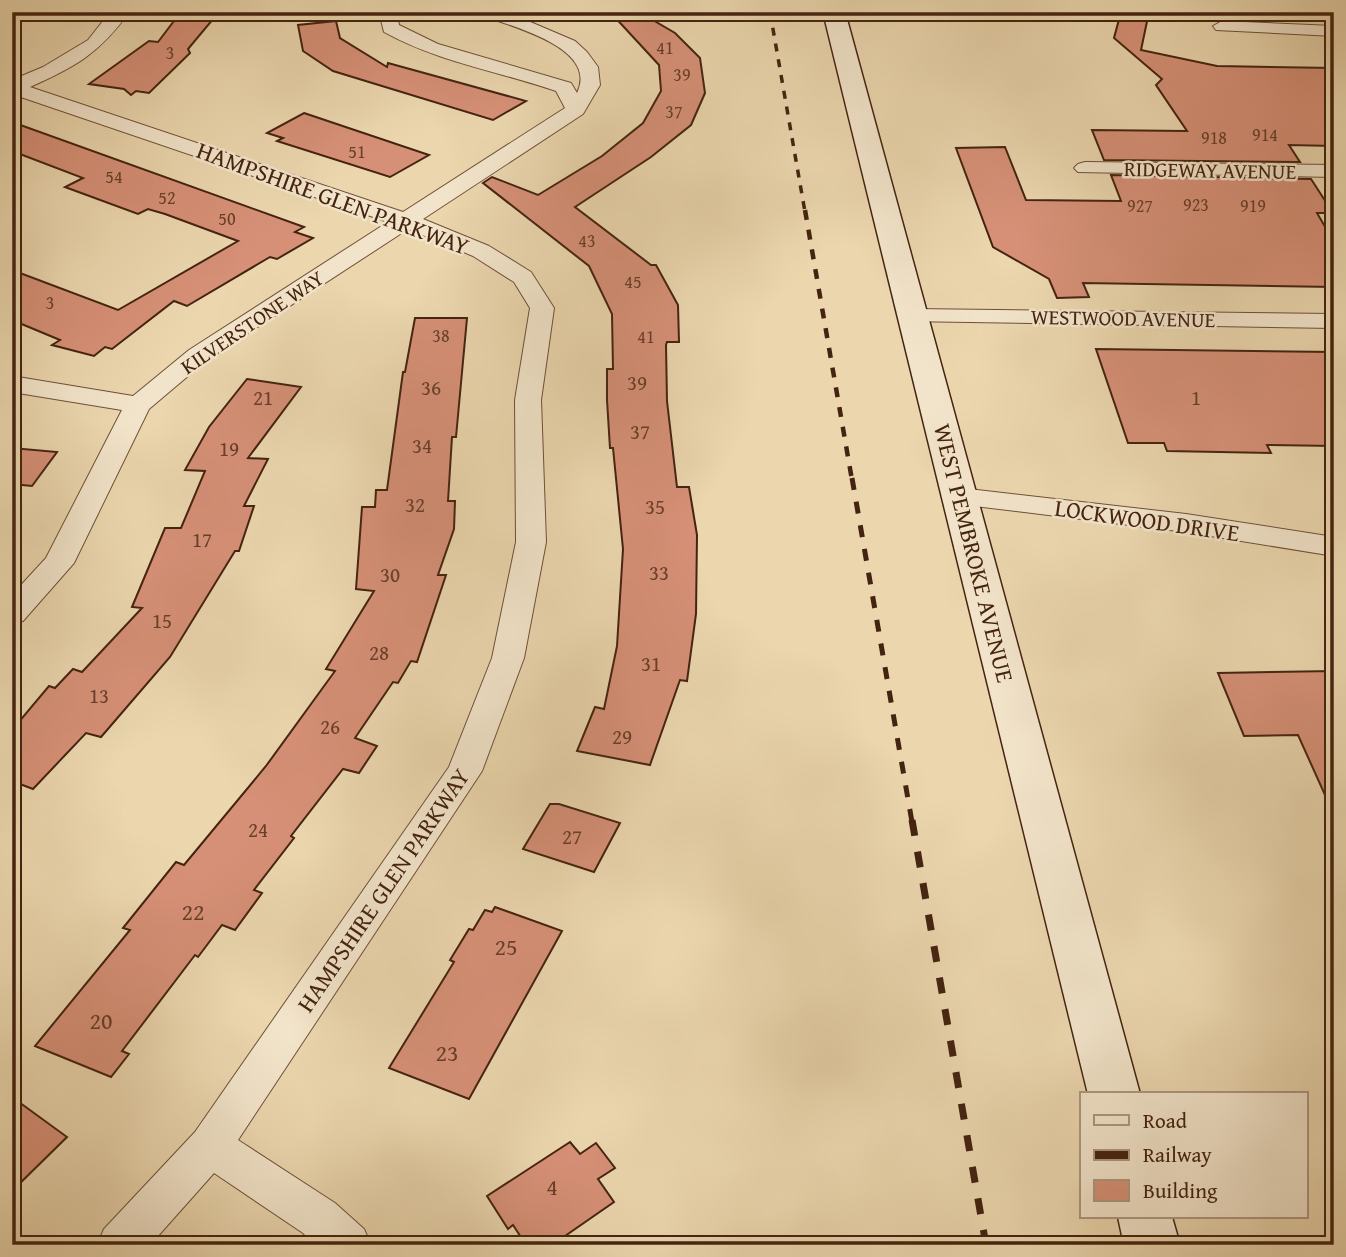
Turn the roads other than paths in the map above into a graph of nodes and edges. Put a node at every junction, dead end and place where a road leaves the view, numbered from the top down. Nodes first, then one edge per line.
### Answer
1 (120, 12) edge
2 (388, 12) edge
3 (490, 12) edge
4 (834, 12) edge
5 (1222, 26) dead end
6 (1334, 31) edge
7 (13, 87) edge
8 (576, 110) junction
9 (1085, 168) dead end
10 (1334, 171) edge
11 (406, 221) junction
12 (913, 316) junction
13 (1334, 320) edge
14 (12, 384) edge
15 (138, 405) junction
16 (960, 497) junction
17 (1334, 547) edge
18 (12, 614) edge
19 (1113, 1092) edge
20 (210, 1146) junction
21 (1145, 1218) edge
22 (120, 1245) edge
23 (348, 1245) edge
24 (1152, 1245) edge

1 - 7 street
2 - 8 street
3 - 8 street
4 - 12 main road, WEST PEMBROKE AVENUE
5 - 6 street
7 - 11 street, HAMPSHIRE GLEN PARKWAY
8 - 11 street, KILVERSTONE WAY
9 - 10 street, RIDGEWAY AVENUE
11 - 15 street, KILVERSTONE WAY
11 - 20 street, HAMPSHIRE GLEN PARKWAY
12 - 13 street, WESTWOOD AVENUE
12 - 16 main road, WEST PEMBROKE AVENUE
14 - 15 street
15 - 18 street, KILVERSTONE WAY
16 - 17 street, LOCKWOOD DRIVE
16 - 19 main road, WEST PEMBROKE AVENUE
20 - 22 street, HAMPSHIRE GLEN PARKWAY
20 - 23 street
21 - 24 main road

